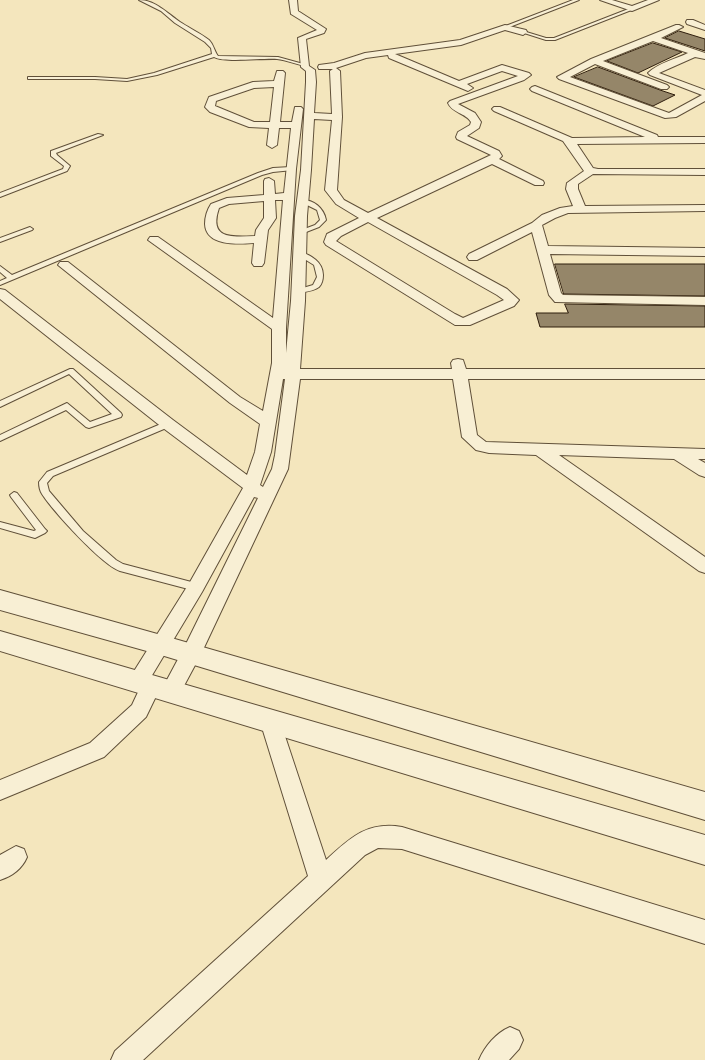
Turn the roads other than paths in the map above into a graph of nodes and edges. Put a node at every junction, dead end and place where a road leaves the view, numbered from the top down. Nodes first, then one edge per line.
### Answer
1 (141, 0) edge
2 (292, 0) edge
3 (301, 0) edge
4 (577, 0) edge
5 (604, 0) edge
6 (655, 0) edge
7 (632, 9) junction
8 (298, 14) junction
9 (699, 18) dead end
10 (505, 27) junction
11 (679, 27) dead end
12 (705, 28) edge
13 (524, 32) joint
14 (654, 38) junction
15 (214, 55) junction
16 (703, 55) edge
17 (392, 56) dead end
18 (594, 61) junction
19 (305, 70) junction
20 (335, 71) dead end
21 (280, 73) dead end
22 (30, 78) dead end
23 (277, 84) junction
24 (458, 84) junction
25 (535, 89) dead end
26 (479, 93) junction
27 (703, 97) edge
28 (299, 101) dead end
29 (497, 109) dead end
30 (337, 120) junction
31 (302, 121) junction
32 (273, 123) junction
33 (100, 135) dead end
34 (657, 139) junction
35 (705, 140) edge
36 (569, 141) junction
37 (272, 145) dead end
38 (492, 160) junction
39 (290, 169) junction
40 (306, 170) junction
41 (591, 171) junction
42 (705, 172) edge
43 (269, 181) dead end
44 (539, 182) dead end
45 (0, 195) edge
46 (289, 196) junction
47 (269, 197) junction
48 (303, 202) junction
49 (705, 208) edge
50 (580, 209) junction
51 (368, 218) junction
52 (536, 225) junction
53 (30, 229) dead end
54 (301, 232) junction
55 (260, 239) junction
56 (0, 240) edge
57 (154, 240) dead end
58 (542, 250) junction
59 (705, 252) edge
60 (300, 254) junction
61 (473, 257) dead end
62 (258, 263) dead end
63 (64, 265) dead end
64 (0, 268) edge
65 (10, 278) junction
66 (0, 283) edge
67 (298, 291) junction
68 (0, 293) edge
69 (705, 300) edge
70 (279, 328) junction
71 (705, 363) edge
72 (285, 368) junction
73 (459, 369) junction
74 (705, 374) edge
75 (0, 404) edge
76 (268, 422) junction
77 (168, 424) junction
78 (0, 438) edge
79 (540, 450) junction
80 (677, 453) junction
81 (705, 454) edge
82 (705, 471) edge
83 (252, 486) junction
84 (14, 495) dead end
85 (266, 498) junction
86 (0, 525) edge
87 (705, 566) edge
88 (196, 587) junction
89 (0, 600) edge
90 (0, 640) edge
91 (161, 645) junction
92 (191, 654) junction
93 (153, 686) junction
94 (270, 721) junction
95 (0, 790) edge
96 (705, 806) edge
97 (705, 850) edge
98 (321, 880) junction
99 (705, 932) edge
100 (510, 1040) dead end
101 (124, 1060) edge
102 (492, 1060) edge

1 - 15 lane
2 - 8 street
3 - 8 street
4 - 10 lane
5 - 7 street
6 - 7 street
7 - 13 lane
8 - 19 street
9 - 12 street
10 - 13 street
10 - 19 street
11 - 14 street
14 - 16 street
14 - 18 street
15 - 19 lane
15 - 22 lane
16 - 27 street
17 - 24 street
18 - 27 street
18 - 27 street
19 - 31 street
20 - 30 street
21 - 23 street
23 - 32 street
23 - 32 street
24 - 26 street
24 - 26 street
25 - 34 street
26 - 38 street
28 - 31 street
29 - 36 street
30 - 31 street
30 - 51 street
31 - 32 street
31 - 39 street
31 - 40 street
32 - 37 street
33 - 45 lane
34 - 35 street
34 - 36 street
36 - 41 street
38 - 44 street
38 - 51 street
39 - 40 street
39 - 46 street
39 - 65 lane
40 - 48 street
41 - 42 street
41 - 50 street
43 - 47 street
46 - 47 street
46 - 70 street
47 - 55 street
47 - 55 street
48 - 54 street
48 - 54 lane
49 - 50 street
50 - 52 street
51 - 51 street
52 - 58 street
52 - 61 street
53 - 56 lane
54 - 60 street
55 - 62 street
57 - 70 street
58 - 59 street
58 - 69 street
60 - 67 street
60 - 67 lane
63 - 76 street
64 - 65 lane
65 - 66 lane
67 - 72 street
68 - 77 street
70 - 72 street
71 - 73 street
72 - 73 street
72 - 76 street
72 - 85 street
73 - 74 street
73 - 79 street
75 - 78 lane
76 - 83 street
77 - 83 street
77 - 88 lane
79 - 80 street
79 - 87 street
80 - 81 street
80 - 82 street
83 - 85 street
83 - 88 street
84 - 86 lane
85 - 92 street
88 - 91 street
89 - 91 street
90 - 93 street
91 - 92 street
91 - 93 street
92 - 93 street
92 - 96 street
93 - 94 street
93 - 95 street
94 - 97 street
94 - 98 street
98 - 99 street
98 - 101 street
100 - 102 street

